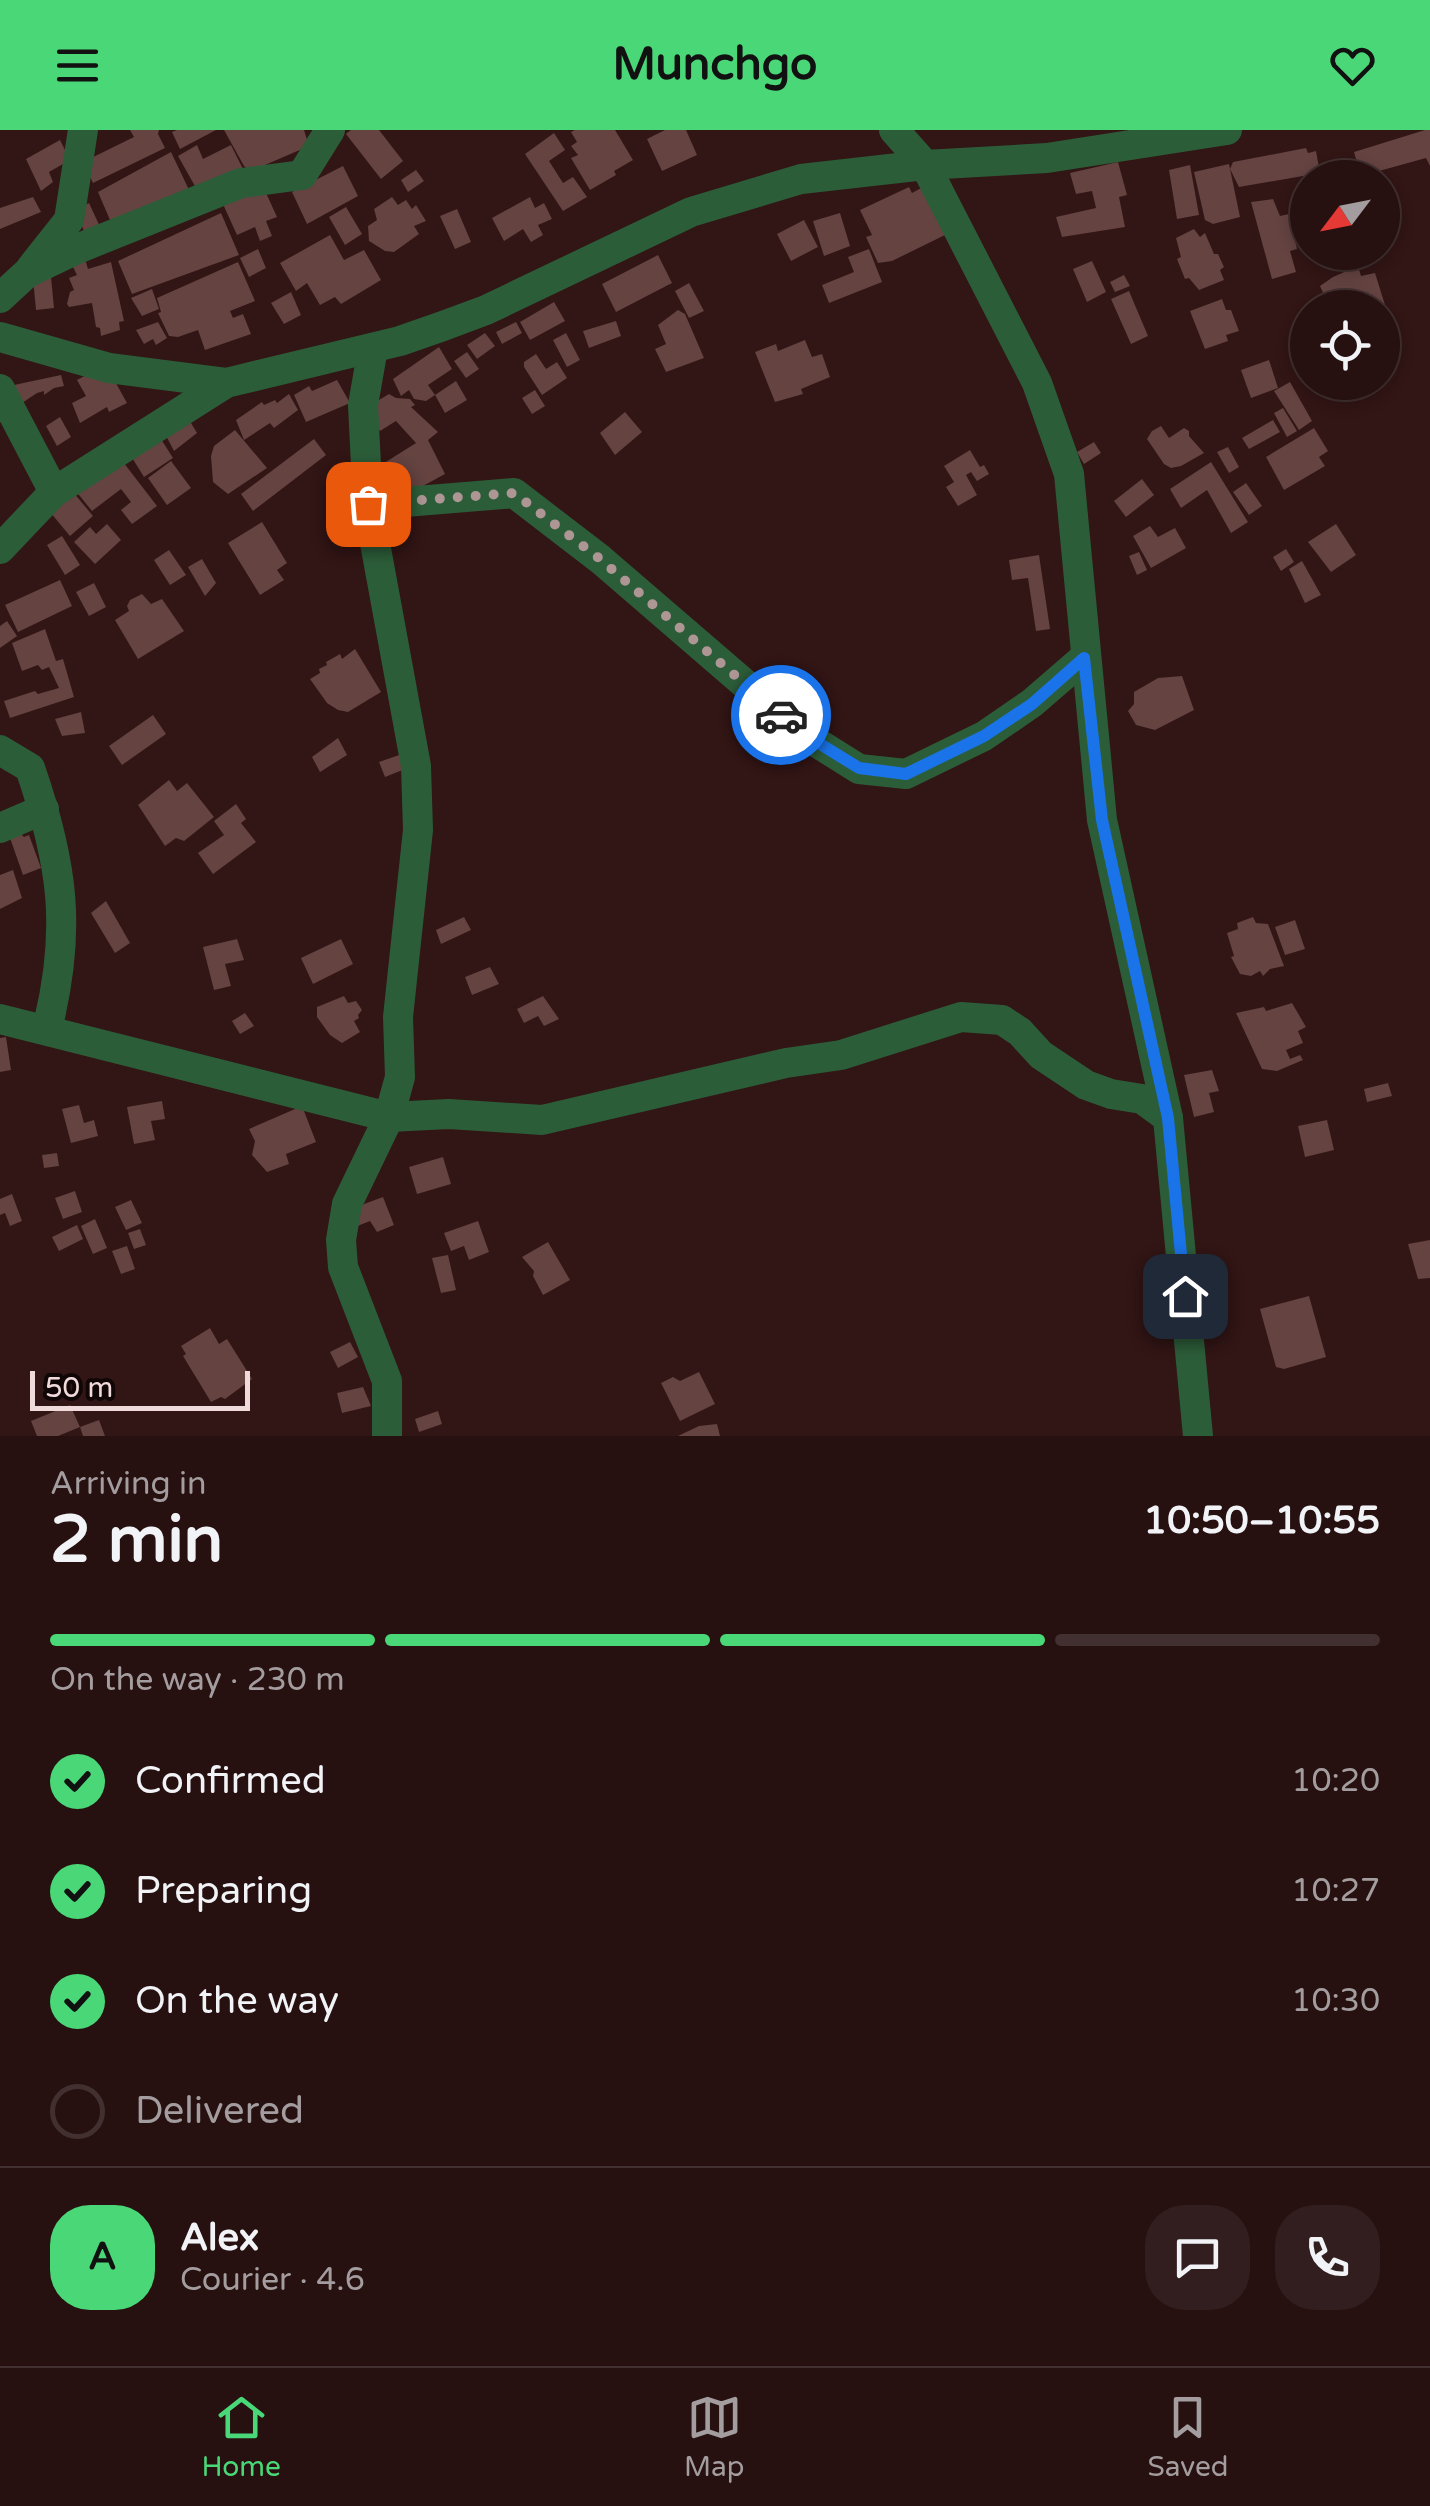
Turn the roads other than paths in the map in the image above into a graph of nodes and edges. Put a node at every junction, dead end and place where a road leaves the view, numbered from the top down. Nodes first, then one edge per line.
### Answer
1 (82, 130) edge
2 (330, 130) edge
3 (894, 130) edge
4 (1227, 130) edge
5 (925, 165) junction
6 (27, 273) junction
7 (0, 298) edge
8 (0, 337) edge
9 (373, 348) junction
10 (226, 383) junction
11 (0, 389) edge
12 (54, 492) junction
13 (368, 504) junction
14 (0, 549) edge
15 (1084, 658) junction
16 (0, 750) edge
17 (44, 809) junction
18 (0, 828) edge
19 (0, 1019) edge
20 (46, 1030) junction
21 (389, 1117) junction
22 (1168, 1118) junction
23 (387, 1436) edge
24 (1198, 1436) edge

1 - 6 street
2 - 6 street
3 - 5 street
4 - 5 street
5 - 9 street
5 - 15 street
6 - 7 street
8 - 10 street
9 - 10 street
9 - 13 street
10 - 12 street
11 - 12 street
12 - 14 street
13 - 15 street
13 - 21 street
15 - 22 street
16 - 17 street
17 - 18 street
17 - 20 street
19 - 20 street
20 - 21 street
21 - 22 street
21 - 23 street
22 - 24 street

